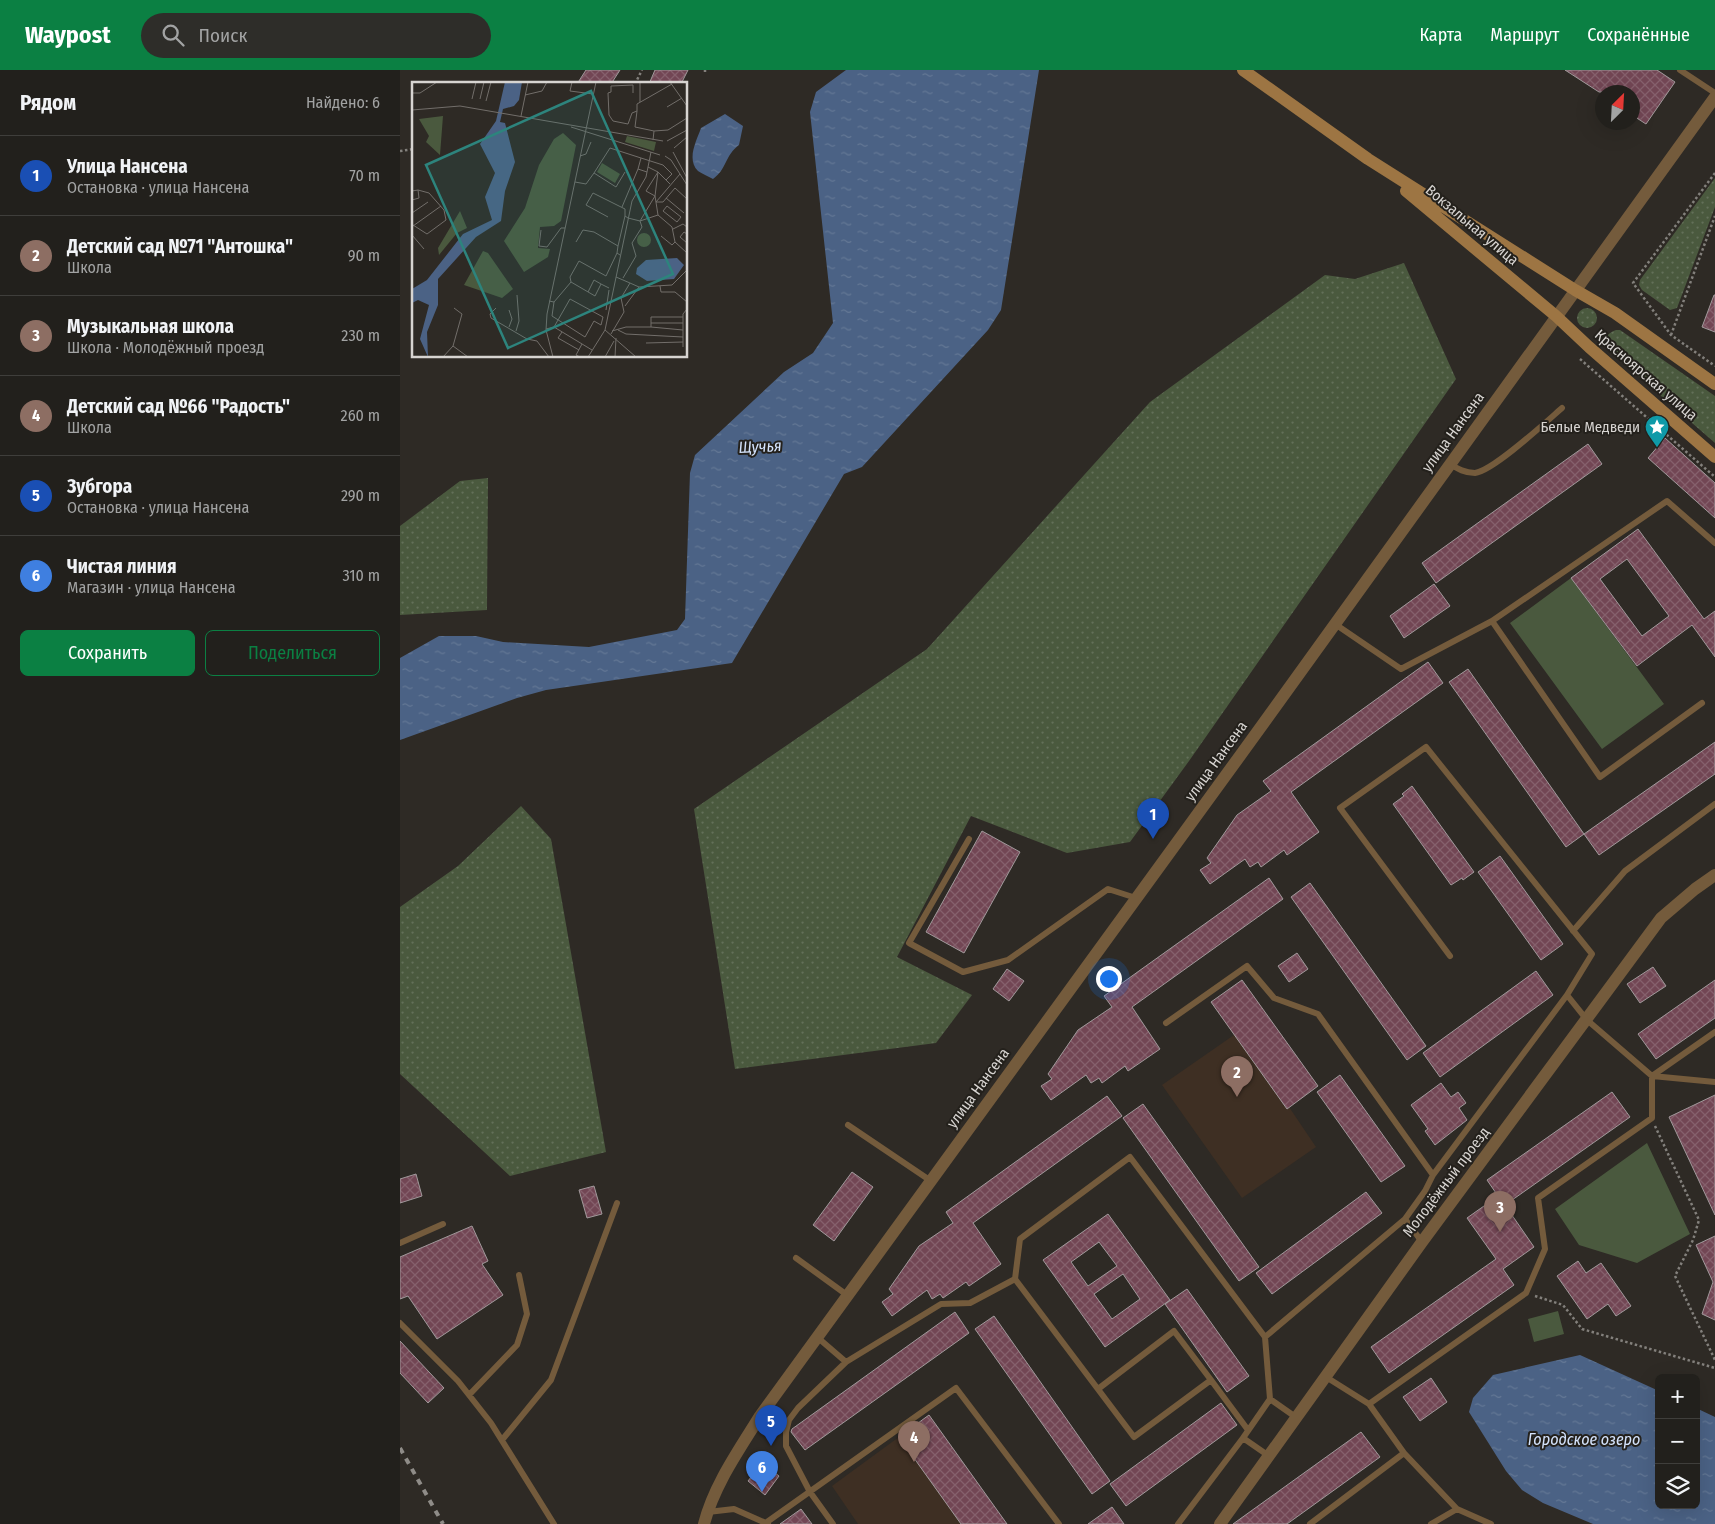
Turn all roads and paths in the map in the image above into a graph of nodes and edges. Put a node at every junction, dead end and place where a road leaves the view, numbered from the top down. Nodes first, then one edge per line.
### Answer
1 (642, 70) edge
2 (1242, 70) edge
3 (1680, 70) edge
4 (636, 82) edge
5 (1715, 95) edge
6 (1368, 159) junction
7 (1715, 173) edge
8 (1715, 216) edge
9 (1574, 290) junction
10 (1556, 316) junction
11 (1671, 335) junction
12 (1580, 359) dead end
13 (1715, 366) edge
14 (1715, 384) edge
15 (1562, 408) dead end
16 (1715, 457) edge
17 (1450, 464) junction
18 (1715, 477) edge
19 (1715, 543) edge
20 (1492, 621) junction
21 (1335, 624) junction
22 (1702, 703) dead end
23 (1715, 804) edge
24 (969, 839) dead end
25 (1715, 875) edge
26 (1136, 898) junction
27 (1573, 931) junction
28 (1450, 956) dead end
29 (1567, 995) junction
30 (1587, 1020) junction
31 (1166, 1023) dead end
32 (1715, 1032) edge
33 (1652, 1076) junction
34 (1715, 1082) edge
35 (1652, 1118) junction
36 (848, 1126) dead end
37 (1434, 1175) junction
38 (931, 1180) junction
39 (617, 1203) dead end
40 (1405, 1219) junction
41 (443, 1224) dead end
42 (1422, 1242) junction
43 (400, 1243) edge
44 (796, 1258) dead end
45 (519, 1275) dead end
46 (1015, 1279) junction
47 (1526, 1293) junction
48 (847, 1296) junction
49 (400, 1323) edge
50 (817, 1337) junction
51 (1265, 1338) junction
52 (1715, 1360) edge
53 (846, 1362) junction
54 (1715, 1368) edge
55 (1326, 1377) junction
56 (1210, 1380) junction
57 (1098, 1389) junction
58 (469, 1395) junction
59 (1270, 1400) junction
60 (1369, 1404) junction
61 (1297, 1418) junction
62 (1248, 1430) junction
63 (1243, 1438) junction
64 (502, 1440) junction
65 (1404, 1453) junction
66 (1269, 1456) junction
67 (810, 1492) junction
68 (1457, 1509) junction
69 (706, 1518) edge
70 (768, 1523) edge
71 (554, 1524) edge
72 (833, 1524) edge
73 (1059, 1524) edge
74 (1178, 1524) edge
75 (1220, 1524) edge
76 (1310, 1524) edge
77 (1431, 1524) edge
78 (1490, 1524) edge

1 - 4 path
2 - 6 main road, Вокзальная улица
3 - 5 lane
5 - 9 street, улица Нансена
6 - 9 main road, Вокзальная улица
6 - 10 main road, Вокзальная улица
7 - 11 path
8 - 11 path
9 - 10 street, улица Нансена
9 - 14 main road, Красноярская улица
10 - 16 main road, Красноярская улица
10 - 17 street, улица Нансена
11 - 13 path
12 - 18 path
15 - 17 lane
17 - 21 street, улица Нансена
19 - 20 lane
20 - 21 lane
20 - 22 lane
21 - 26 street, улица Нансена
23 - 27 lane
24 - 26 lane
25 - 30 street, Молодёжный проезд
26 - 38 street, улица Нансена
27 - 28 lane
27 - 29 lane
29 - 30 lane
29 - 37 lane
30 - 33 lane
30 - 42 street, Молодёжный проезд
31 - 37 lane
32 - 33 lane
33 - 34 lane
33 - 35 lane
35 - 47 lane
35 - 52 path
36 - 38 lane
37 - 40 lane
38 - 48 street, улица Нансена
39 - 64 lane
40 - 42 lane
40 - 51 lane
41 - 43 lane
42 - 55 street, Молодёжный проезд
44 - 48 lane
45 - 58 lane
46 - 51 lane
46 - 53 lane
46 - 57 lane
47 - 54 path
47 - 60 lane
48 - 50 street, улица Нансена
49 - 58 lane
50 - 53 lane
50 - 69 street, улица Нансена
51 - 59 lane
53 - 67 lane
55 - 60 lane
55 - 61 street, Молодёжный проезд
56 - 57 lane
56 - 57 lane
56 - 62 lane
58 - 64 lane
59 - 61 lane
59 - 62 lane
60 - 65 lane
61 - 66 street, Молодёжный проезд
62 - 63 lane
63 - 66 lane
63 - 74 lane
64 - 71 lane
65 - 68 lane
65 - 76 lane
66 - 75 street, Молодёжный проезд
67 - 70 lane
67 - 72 lane
67 - 73 lane
68 - 77 lane
68 - 78 lane
69 - 70 lane

